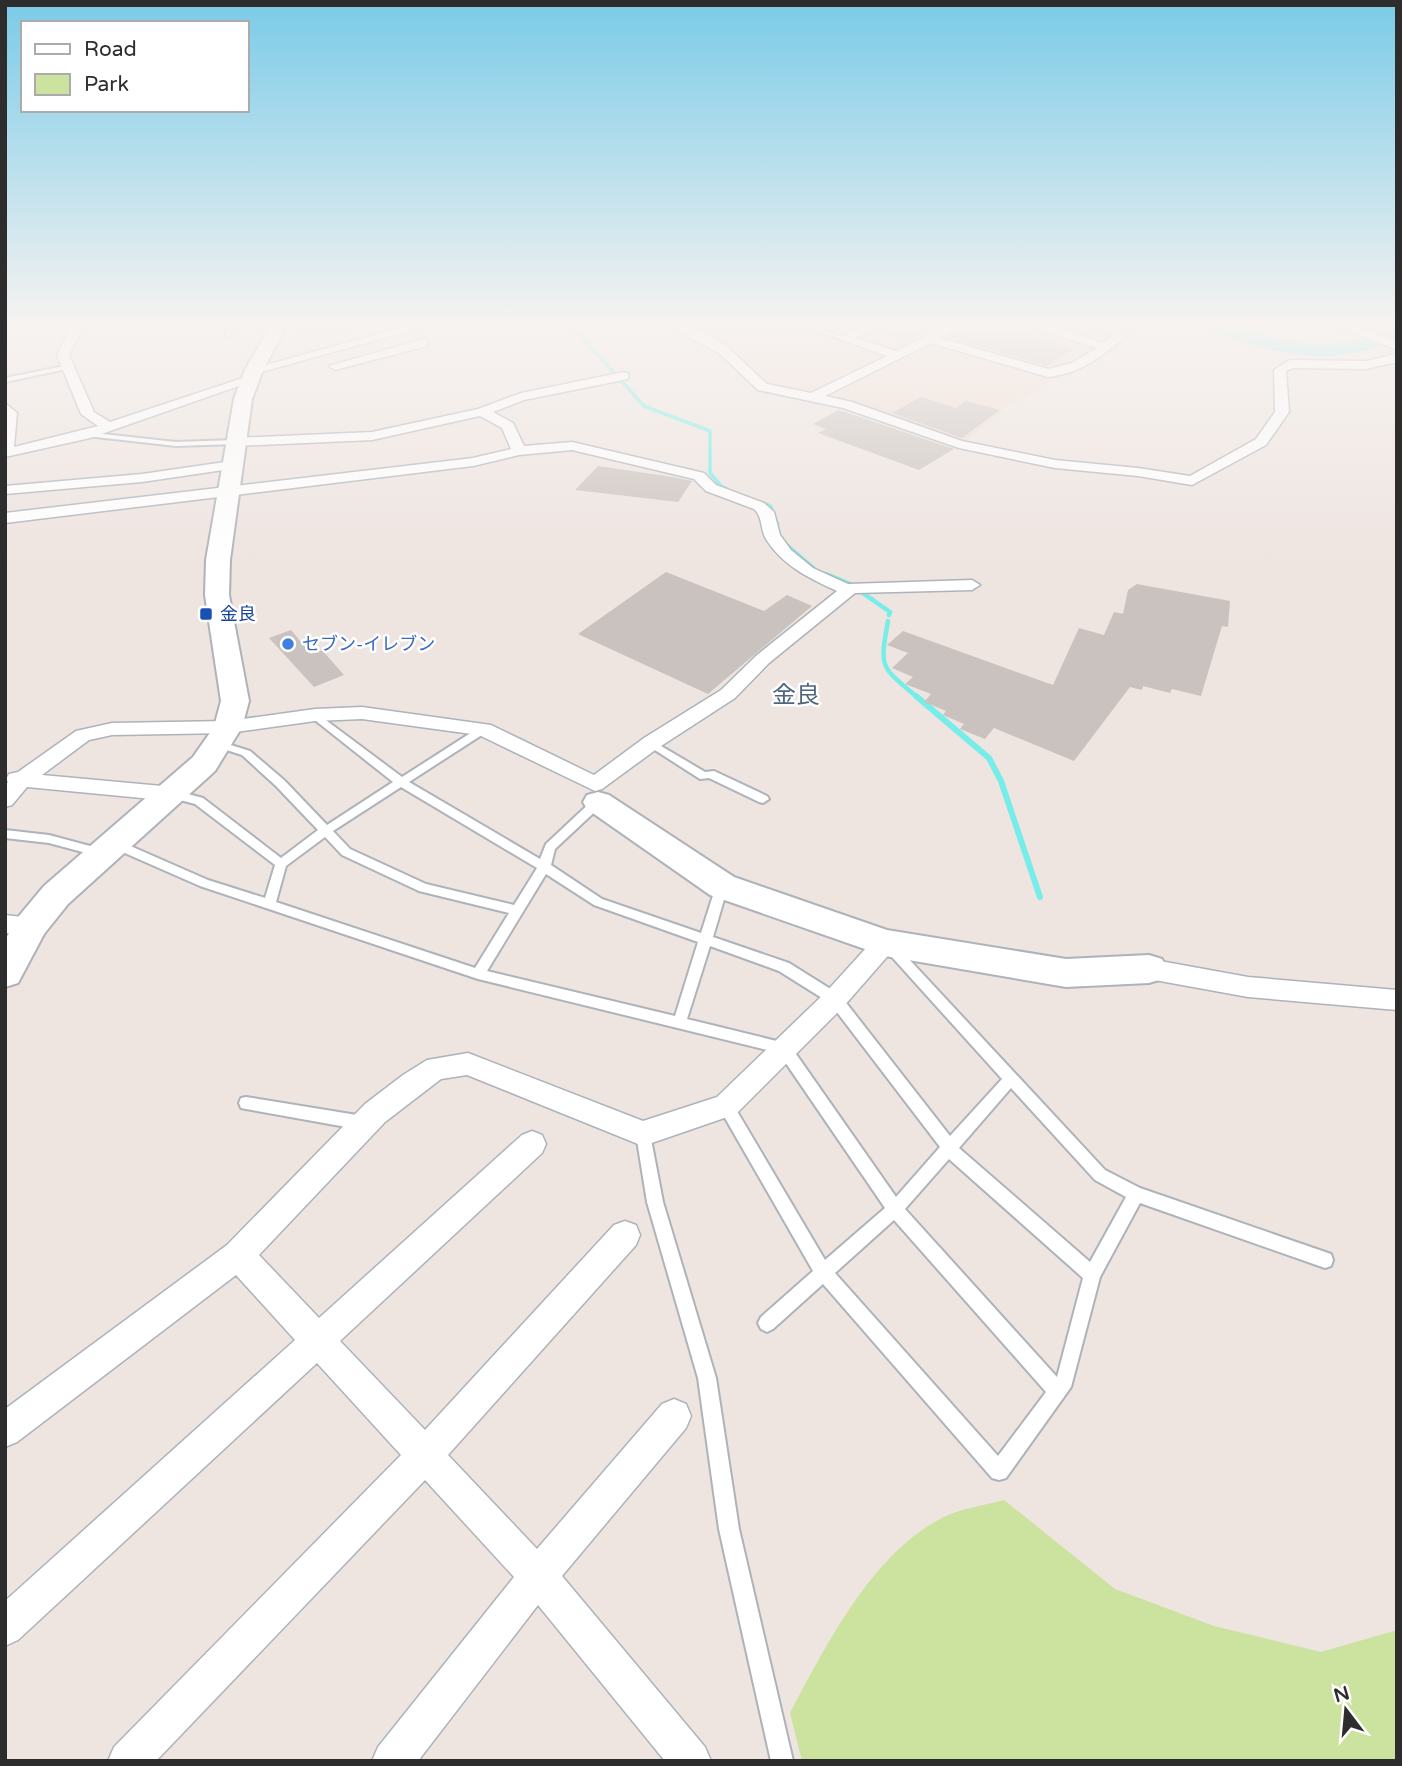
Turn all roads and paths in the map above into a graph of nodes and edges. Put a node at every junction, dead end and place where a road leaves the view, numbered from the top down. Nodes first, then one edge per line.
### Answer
1 (85, 405) edge
2 (175, 405) edge
3 (247, 405) edge
4 (499, 405) edge
5 (848, 405) edge
6 (1282, 405) edge
7 (5, 407) edge
8 (482, 412) junction
9 (108, 427) junction
10 (87, 434) junction
11 (236, 442) junction
12 (519, 451) junction
13 (6, 453) edge
14 (230, 479) junction
15 (42, 481) junction
16 (5, 490) edge
17 (29, 516) junction
18 (5, 518) edge
19 (972, 585) dead end
20 (851, 588) junction
21 (315, 715) junction
22 (484, 729) junction
23 (223, 735) junction
24 (652, 743) junction
25 (13, 778) edge
26 (402, 783) junction
27 (596, 793) junction
28 (173, 794) junction
29 (763, 799) dead end
30 (5, 800) edge
31 (327, 830) junction
32 (5, 834) edge
33 (109, 849) junction
34 (281, 864) junction
35 (544, 867) junction
36 (722, 886) junction
37 (269, 905) junction
38 (517, 911) junction
39 (18, 925) edge
40 (706, 942) junction
41 (885, 943) junction
42 (1149, 969) joint
43 (5, 973) edge
44 (478, 974) junction
45 (835, 999) junction
46 (1397, 1000) edge
47 (679, 1024) junction
48 (784, 1048) junction
49 (1011, 1078) junction
50 (246, 1103) dead end
51 (726, 1106) junction
52 (365, 1123) junction
53 (643, 1134) junction
54 (532, 1144) dead end
55 (949, 1147) junction
56 (1136, 1194) junction
57 (895, 1209) junction
58 (625, 1235) dead end
59 (238, 1255) junction
60 (1325, 1260) dead end
61 (823, 1272) junction
62 (1093, 1275) junction
63 (767, 1323) dead end
64 (317, 1339) junction
65 (1057, 1391) junction
66 (674, 1416) dead end
67 (5, 1430) edge
68 (425, 1455) junction
69 (538, 1576) junction
70 (5, 1627) edge
71 (128, 1761) edge
72 (392, 1761) edge
73 (691, 1761) edge
74 (782, 1761) edge

1 - 9 street
2 - 9 street
3 - 11 street
4 - 8 street
5 - 6 street
7 - 13 street
8 - 11 street
8 - 12 street
9 - 10 street
10 - 11 lane
10 - 13 street
11 - 14 street
12 - 14 street
12 - 20 street
14 - 15 street
14 - 17 street
14 - 23 street
15 - 16 street
15 - 17 street
17 - 18 street
19 - 20 street
20 - 24 street
21 - 22 street
21 - 23 street
21 - 26 lane
22 - 26 lane
22 - 27 street
23 - 25 street
23 - 28 street
23 - 31 lane
24 - 27 street
24 - 29 lane
25 - 28 street
25 - 30 street
26 - 31 lane
26 - 35 lane
27 - 35 lane
27 - 36 street
28 - 33 street
28 - 34 lane
31 - 34 lane
31 - 38 lane
32 - 33 lane
33 - 37 lane
33 - 39 street
34 - 37 lane
35 - 38 lane
35 - 40 lane
36 - 40 lane
36 - 41 street
37 - 44 lane
38 - 44 lane
39 - 43 street
40 - 45 lane
40 - 47 lane
41 - 42 street
41 - 45 street
41 - 49 lane
42 - 46 street
44 - 47 lane
45 - 48 street
45 - 55 lane
47 - 48 lane
48 - 51 street
48 - 57 lane
49 - 55 lane
49 - 56 lane
50 - 52 lane
51 - 53 street
51 - 61 lane
52 - 53 street
52 - 59 street
53 - 74 lane
54 - 64 street
55 - 57 lane
55 - 62 lane
56 - 60 lane
56 - 62 lane
57 - 61 lane
57 - 65 lane
58 - 68 street
59 - 64 street
59 - 67 street
61 - 63 lane
61 - 65 lane
62 - 65 lane
64 - 68 street
64 - 70 street
66 - 69 street
68 - 69 street
68 - 71 street
69 - 72 street
69 - 73 street

